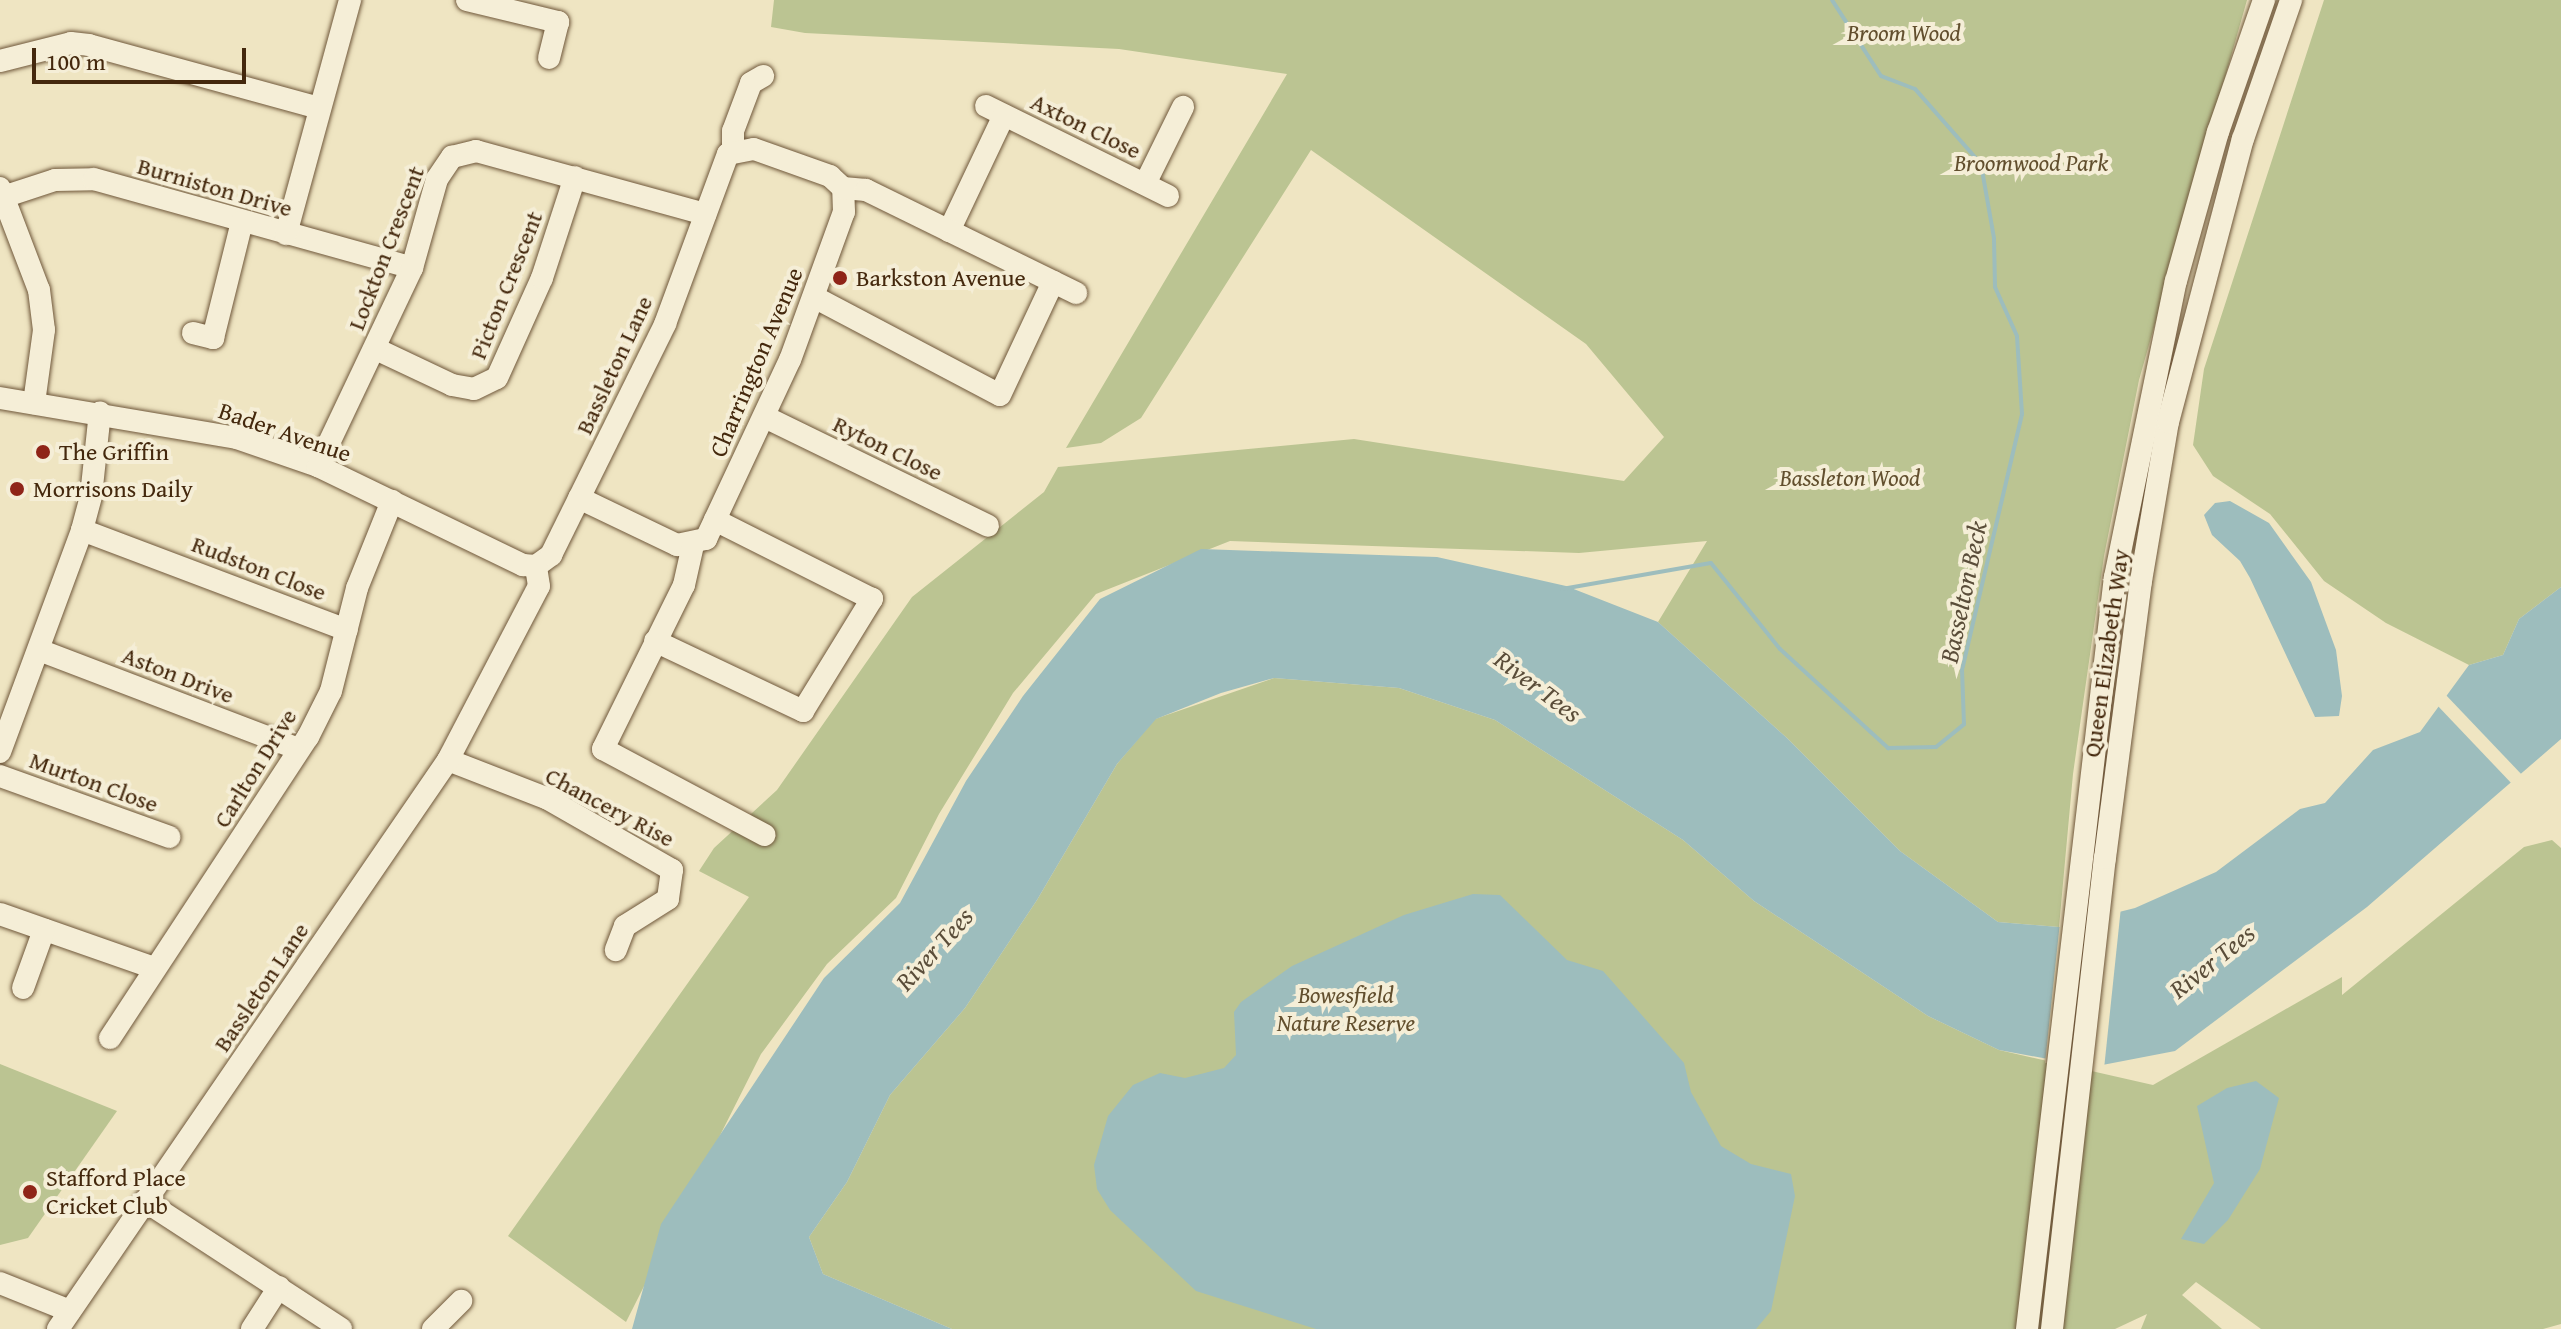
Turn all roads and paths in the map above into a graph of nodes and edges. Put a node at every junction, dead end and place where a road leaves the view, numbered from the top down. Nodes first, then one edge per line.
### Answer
1 (350, 0) edge
2 (467, 0) edge
3 (2264, 0) edge
4 (2291, 0) edge
5 (549, 58) dead end
6 (0, 61) edge
7 (763, 76) dead end
8 (1183, 107) dead end
9 (319, 108) junction
10 (733, 151) junction
11 (575, 177) junction
12 (1145, 184) junction
13 (843, 188) junction
14 (2, 192) edge
15 (1168, 196) dead end
16 (705, 214) junction
17 (242, 222) junction
18 (949, 231) junction
19 (286, 234) junction
20 (412, 268) junction
21 (1053, 282) junction
22 (1076, 293) dead end
23 (814, 297) junction
24 (193, 333) dead end
25 (376, 349) junction
26 (0, 398) edge
27 (34, 403) junction
28 (100, 412) junction
29 (765, 417) junction
30 (318, 466) junction
31 (579, 498) junction
32 (392, 501) junction
33 (715, 520) junction
34 (988, 526) dead end
35 (82, 530) junction
36 (693, 545) junction
37 (536, 566) junction
38 (347, 630) junction
39 (655, 641) junction
40 (39, 650) junction
41 (298, 749) junction
42 (0, 752) edge
43 (448, 760) junction
44 (0, 776) edge
45 (765, 835) dead end
46 (169, 837) dead end
47 (0, 914) edge
48 (44, 930) junction
49 (616, 950) dead end
50 (154, 968) junction
51 (22, 988) dead end
52 (110, 1038) dead end
53 (145, 1201) junction
54 (0, 1283) edge
55 (279, 1287) junction
56 (461, 1301) dead end
57 (64, 1320) edge
58 (252, 1329) edge
59 (341, 1329) edge
60 (433, 1329) edge
61 (2027, 1329) edge
62 (2052, 1329) edge

1 - 9 street
2 - 5 street
3 - 61 street, Queen Elizabeth Way
4 - 62 street, Queen Elizabeth Way
6 - 9 street
7 - 10 street, Bassleton Lane
8 - 12 street, Axton Close
9 - 19 street
10 - 13 street
10 - 16 street, Bassleton Lane
11 - 16 street, Lockton Crescent
11 - 20 street, Lockton Crescent
11 - 25 street, Picton Crescent
12 - 15 street, Axton Close
12 - 18 street, Axton Close
13 - 18 street
13 - 23 street, Charrington Avenue
14 - 17 street, Burniston Drive
14 - 27 street
16 - 31 street, Bassleton Lane
17 - 19 street, Burniston Drive
17 - 24 street
18 - 21 street
19 - 20 street, Burniston Drive
20 - 25 street, Lockton Crescent
21 - 22 street
21 - 23 street
23 - 29 street, Charrington Avenue
25 - 30 street, Lockton Crescent
26 - 27 street, Bader Avenue
27 - 28 street, Bader Avenue
28 - 30 street, Bader Avenue
28 - 35 street
29 - 33 street, Charrington Avenue
29 - 34 street, Ryton Close
30 - 32 street, Bader Avenue
31 - 36 street
31 - 37 street, Bassleton Lane
32 - 37 street, Bader Avenue
32 - 38 street, Carlton Drive
33 - 36 street, Charrington Avenue
33 - 39 street
35 - 38 street, Rudston Close
35 - 40 street
36 - 39 street, Charrington Avenue
37 - 43 street, Bassleton Lane
38 - 41 street, Carlton Drive
39 - 45 street, Charrington Avenue
40 - 41 street, Aston Drive
40 - 42 street
41 - 50 street, Carlton Drive
43 - 49 street, Chancery Rise
43 - 53 street, Bassleton Lane
44 - 46 street, Murton Close
47 - 48 street
48 - 50 street
48 - 51 street
50 - 52 street, Carlton Drive
53 - 55 street
53 - 57 street, Bassleton Lane
54 - 57 street
55 - 58 street
55 - 59 street
56 - 60 street

